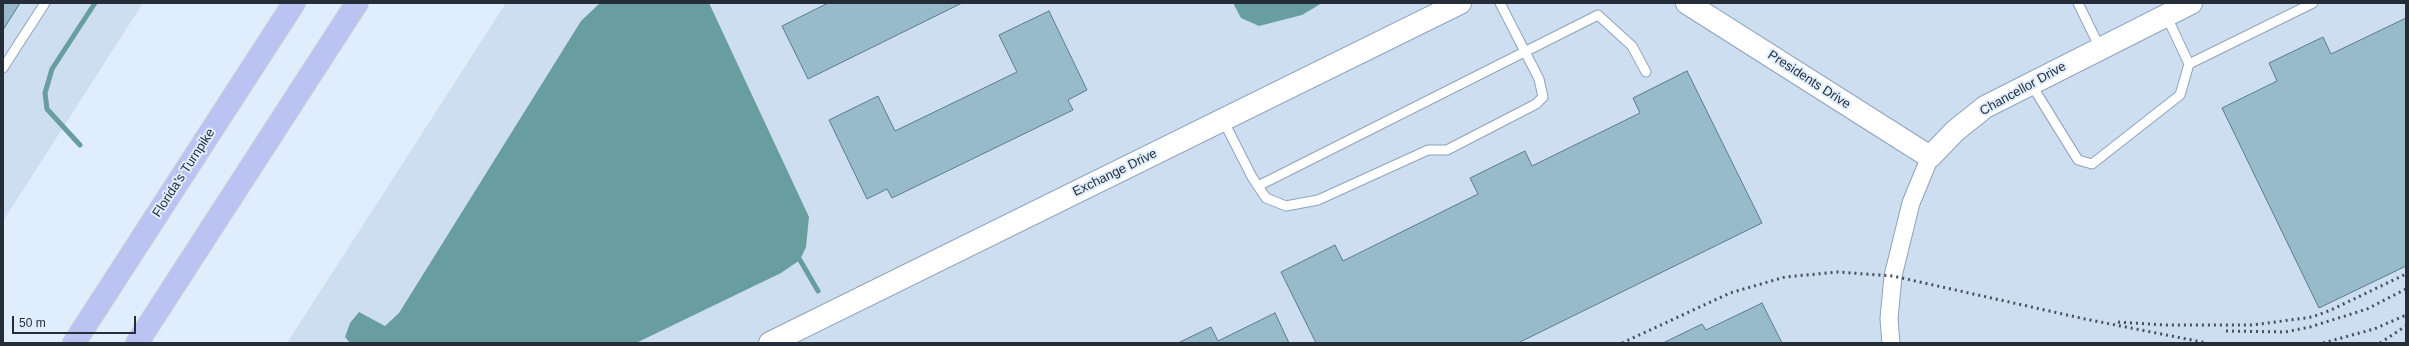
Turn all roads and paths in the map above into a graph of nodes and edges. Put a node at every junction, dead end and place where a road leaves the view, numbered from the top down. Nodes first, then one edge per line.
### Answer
1 (45, 3) edge
2 (294, 3) edge
3 (357, 3) edge
4 (1460, 3) edge
5 (1500, 3) edge
6 (1688, 3) edge
7 (2078, 3) edge
8 (2191, 3) edge
9 (2313, 3) edge
10 (2166, 16) junction
11 (2100, 48) junction
12 (1524, 51) junction
13 (2189, 64) junction
14 (3, 68) edge
15 (1646, 72) dead end
16 (2030, 82) junction
17 (1223, 120) junction
18 (1930, 157) junction
19 (1258, 186) junction
20 (74, 343) edge
21 (137, 343) edge
22 (770, 343) edge
23 (1891, 343) edge

1 - 14 lane
2 - 20 highway, Florida's Turnpike
3 - 21 highway
4 - 17 street, Exchange Drive
5 - 12 lane
6 - 18 street, Presidents Drive
7 - 11 lane
8 - 10 street, Chancellor Drive
9 - 13 lane
10 - 11 street, Chancellor Drive
10 - 13 lane
11 - 16 street, Chancellor Drive
12 - 15 lane
12 - 19 lane
12 - 19 lane
13 - 16 lane
16 - 18 street, Chancellor Drive
17 - 19 lane
17 - 22 street, Exchange Drive
18 - 23 street, Chancellor Drive

